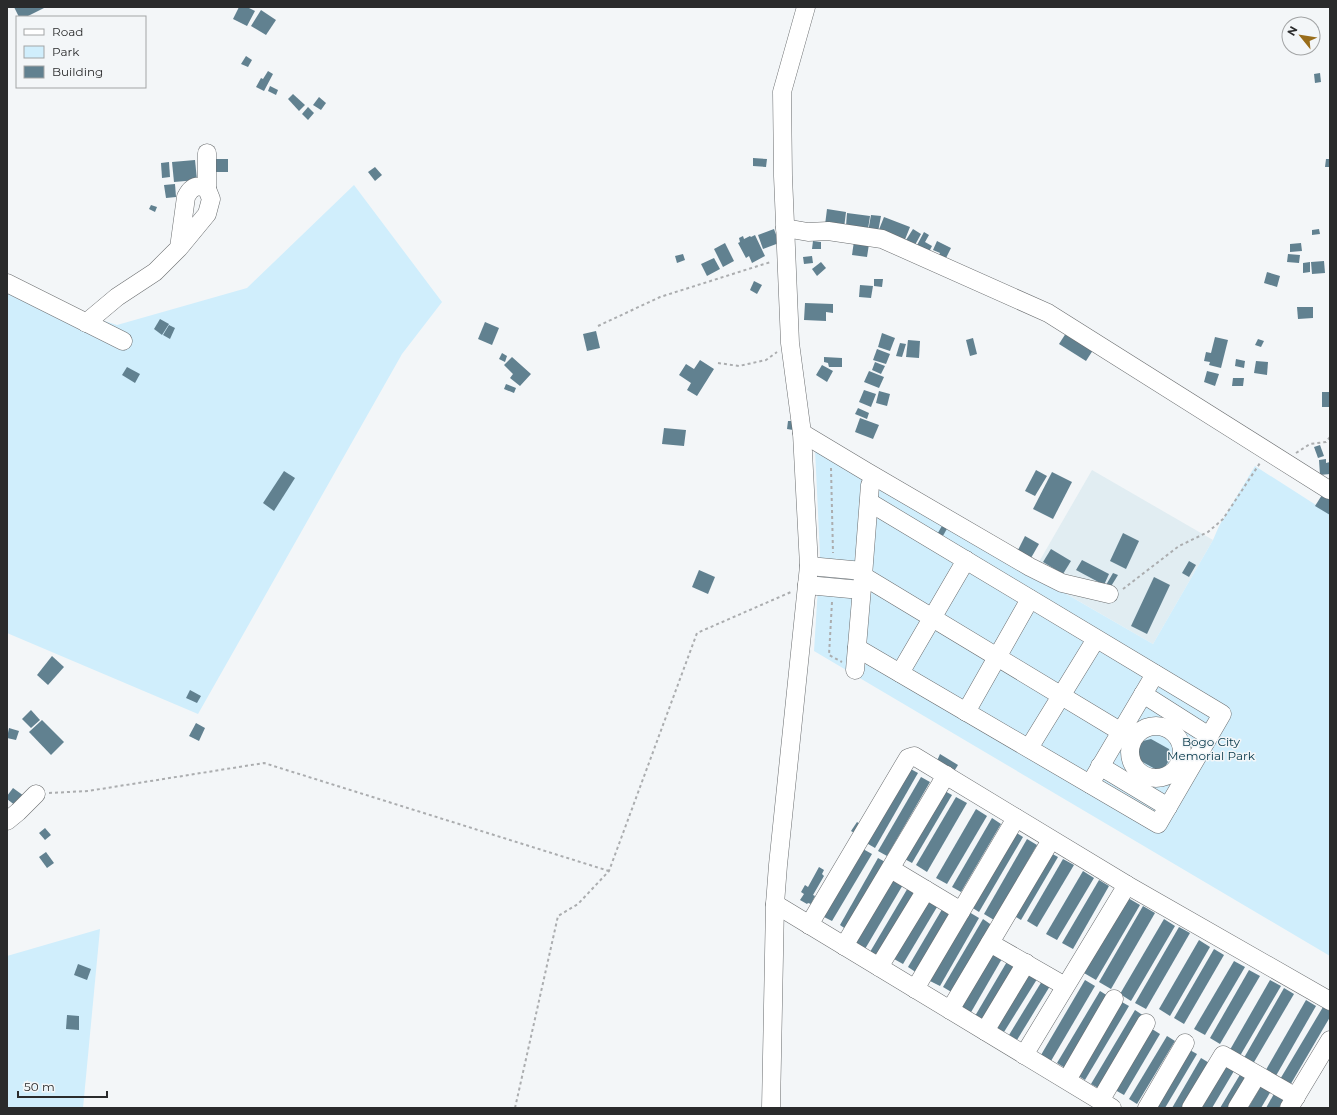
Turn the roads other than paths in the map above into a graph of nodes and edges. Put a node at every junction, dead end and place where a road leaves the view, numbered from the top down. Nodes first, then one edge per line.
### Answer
1 (806, 7) edge
2 (207, 153) dead end
3 (208, 189) junction
4 (785, 228) junction
5 (179, 248) junction
6 (7, 283) edge
7 (86, 323) junction
8 (124, 341) dead end
9 (802, 433) junction
10 (870, 485) dead end
11 (1328, 490) dead end
12 (869, 502) junction
13 (966, 560) junction
14 (809, 566) junction
15 (863, 579) junction
16 (807, 585) junction
17 (1109, 594) road end
18 (1030, 599) junction
19 (932, 618) junction
20 (1096, 639) junction
21 (857, 648) junction
22 (998, 657) junction
23 (855, 670) dead end
24 (900, 673) junction
25 (1155, 674) junction
26 (1143, 694) junction
27 (1062, 696) junction
28 (966, 712) junction
29 (1127, 735) junction
30 (1210, 736) junction
31 (1030, 748) junction
32 (1100, 766) junction
33 (1184, 768) junction
34 (946, 775) junction
35 (1090, 784) junction
36 (36, 794) road end
37 (1168, 807) junction
38 (1016, 818) junction
39 (7, 821) edge
40 (1052, 840) junction
41 (891, 869) junction
42 (1127, 885) junction
43 (926, 890) junction
44 (775, 904) junction
45 (961, 911) junction
46 (809, 924) junction
47 (990, 943) junction
48 (844, 946) junction
49 (1026, 963) junction
50 (879, 967) junction
51 (1065, 986) junction
52 (915, 989) junction
53 (1114, 999) dead end
54 (1330, 1001) edge
55 (950, 1010) junction
56 (1146, 1023) dead end
57 (985, 1031) junction
58 (1330, 1040) edge
59 (1185, 1043) dead end
60 (1024, 1055) junction
61 (1257, 1075) junction
62 (1067, 1080) junction
63 (1293, 1102) edge
64 (1106, 1104) edge
65 (771, 1108) edge
66 (1147, 1108) edge
67 (1191, 1108) edge
68 (1237, 1108) edge

1 - 4 street
2 - 3 street
3 - 5 street
3 - 5 street
4 - 9 street
4 - 11 street
5 - 7 street
6 - 7 street
7 - 8 street
9 - 14 street
9 - 17 street
10 - 12 street
12 - 13 street
12 - 15 street
13 - 18 street
13 - 19 street
14 - 15 street
14 - 16 street
15 - 16 street
15 - 19 street
15 - 21 street
16 - 44 street
18 - 20 street
18 - 22 street
19 - 22 street
19 - 24 street
20 - 25 street
20 - 27 street
21 - 23 street
21 - 24 street
22 - 27 street
22 - 28 street
24 - 28 street
25 - 26 street
25 - 30 street
26 - 29 street
26 - 30 street
27 - 29 street
27 - 31 street
28 - 31 street
29 - 32 street
29 - 33 street
29 - 33 street
30 - 33 street
31 - 35 street
32 - 35 street
32 - 37 street
33 - 37 street
34 - 38 street
34 - 41 street
34 - 46 street
35 - 37 street
36 - 39 street
38 - 40 street
38 - 45 street
40 - 42 street
40 - 47 street
41 - 43 street
41 - 48 street
42 - 51 street
42 - 54 street
43 - 45 street
43 - 50 street
44 - 46 street
44 - 65 street
45 - 52 street
46 - 48 street
47 - 49 street
47 - 55 street
48 - 50 street
49 - 51 street
49 - 57 street
50 - 52 street
51 - 60 street
52 - 55 street
53 - 62 street
55 - 57 street
56 - 64 street
57 - 60 street
58 - 63 street
59 - 66 street
60 - 62 street
61 - 63 street
61 - 67 street
61 - 68 street
62 - 64 street

